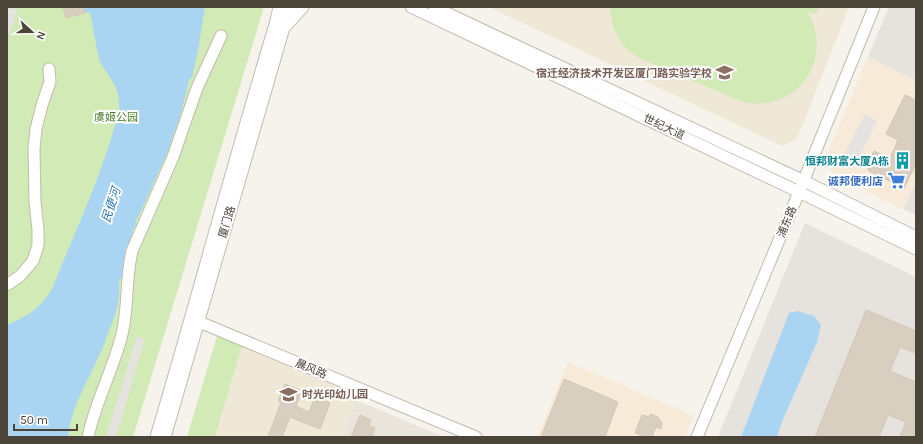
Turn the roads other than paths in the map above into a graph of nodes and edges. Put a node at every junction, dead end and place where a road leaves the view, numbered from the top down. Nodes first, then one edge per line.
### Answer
1 (274, 7) edge
2 (279, 7) edge
3 (290, 7) edge
4 (303, 7) edge
5 (411, 7) edge
6 (434, 7) edge
7 (874, 7) edge
8 (279, 25) junction
9 (221, 36) dead end
10 (49, 69) dead end
11 (804, 181) junction
12 (799, 192) junction
13 (916, 237) edge
14 (916, 249) edge
15 (7, 285) edge
16 (195, 320) junction
17 (88, 437) edge
18 (156, 437) edge
19 (165, 437) edge
20 (476, 437) edge
21 (697, 437) edge

1 - 8 street
2 - 8 street, 厦门路
3 - 8 street, 厦门路
4 - 8 street
5 - 12 street, 世纪大道
6 - 11 street, 世纪大道
7 - 11 street, 浦东路
8 - 16 street, 厦门路
9 - 17 street
10 - 15 street
11 - 12 street, 浦东路
11 - 13 street, 世纪大道
12 - 14 street, 世纪大道
12 - 21 street, 浦东路
16 - 18 street, 厦门路
16 - 19 street, 厦门路
16 - 20 street, 晨风路

